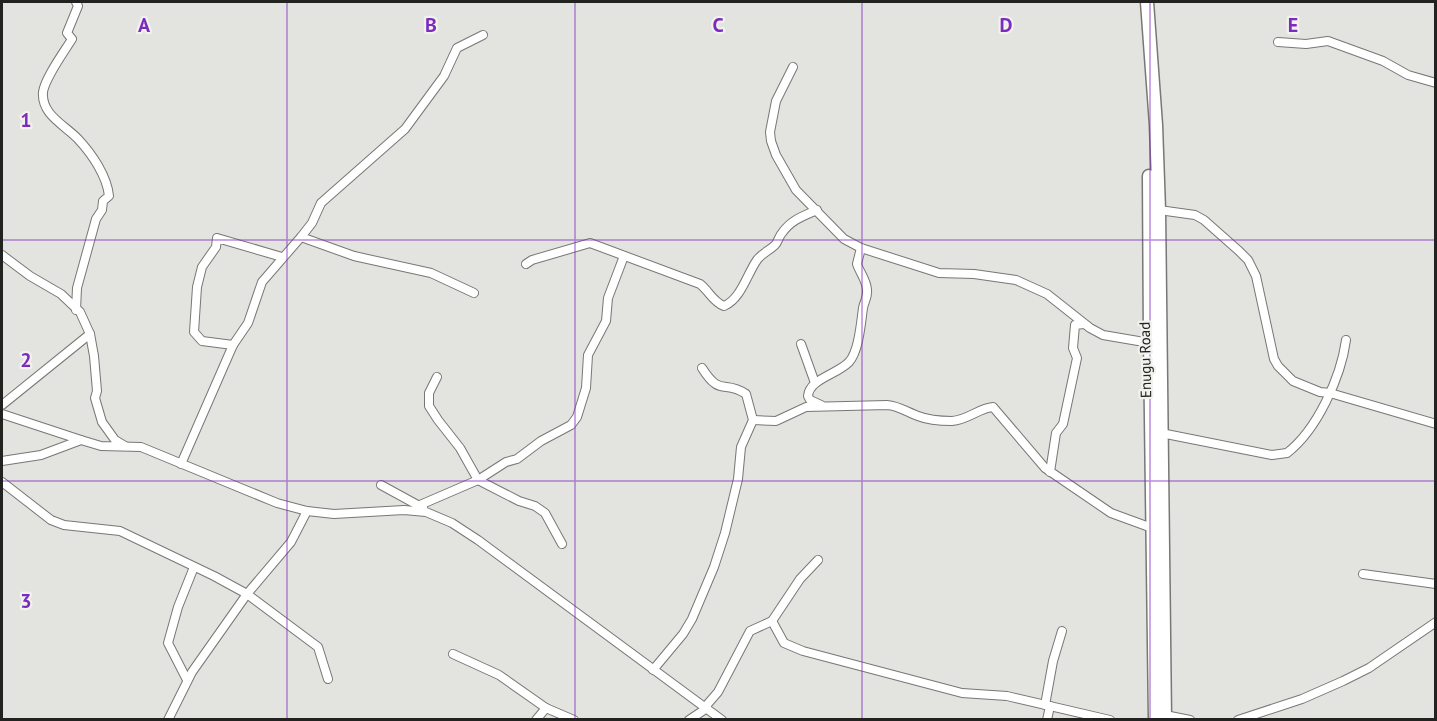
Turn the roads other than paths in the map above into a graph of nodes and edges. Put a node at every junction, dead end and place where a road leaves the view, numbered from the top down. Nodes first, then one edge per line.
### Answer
1 (76, 2) edge
2 (1139, 2) edge
3 (1147, 2) edge
4 (483, 35) dead end
5 (1278, 42) dead end
6 (793, 67) dead end
7 (1436, 84) edge
8 (817, 210) junction
9 (1159, 210) junction
10 (301, 237) junction
11 (861, 248) junction
12 (2, 255) edge
13 (624, 256) junction
14 (282, 257) junction
15 (526, 264) dead end
16 (474, 293) dead end
17 (76, 310) junction
18 (1083, 324) junction
19 (90, 334) junction
20 (1346, 340) dead end
21 (1150, 343) junction
22 (801, 344) dead end
23 (233, 345) junction
24 (702, 368) dead end
25 (437, 377) dead end
26 (815, 383) junction
27 (1330, 393) junction
28 (2, 405) edge
29 (825, 406) junction
30 (2, 414) edge
31 (753, 420) junction
32 (1436, 424) edge
33 (1161, 433) junction
34 (81, 440) junction
35 (127, 447) junction
36 (2, 461) edge
37 (181, 464) junction
38 (1050, 471) junction
39 (478, 480) junction
40 (2, 482) edge
41 (381, 484) dead end
42 (423, 508) junction
43 (307, 511) junction
44 (1152, 528) junction
45 (562, 544) dead end
46 (818, 560) dead end
47 (194, 567) junction
48 (1363, 574) dead end
49 (1436, 584) edge
50 (247, 594) junction
51 (771, 621) junction
52 (1436, 622) edge
53 (1062, 631) dead end
54 (453, 654) dead end
55 (653, 670) junction
56 (328, 679) dead end
57 (187, 680) junction
58 (1047, 706) junction
59 (706, 707) junction
60 (546, 708) junction
61 (1162, 718) edge
62 (168, 720) edge
63 (536, 720) edge
64 (574, 720) edge
65 (689, 720) edge
66 (722, 720) edge
67 (1047, 720) edge
68 (1110, 720) edge
69 (1190, 720) edge
70 (1238, 720) edge

1 - 17 street
2 - 21 main road
3 - 9 main road, Enugu Road
4 - 10 street
5 - 7 street
6 - 8 street
8 - 11 street
8 - 13 street
9 - 27 street
9 - 33 main road, Enugu Road
10 - 14 street
10 - 16 street
11 - 18 street
11 - 26 street
12 - 17 street
13 - 15 street
13 - 39 street
14 - 23 street
14 - 23 street
17 - 19 street
18 - 21 street
18 - 38 street
19 - 28 street
19 - 35 street
20 - 27 street
21 - 44 main road
22 - 26 street
23 - 37 street
24 - 31 street
25 - 39 street
26 - 29 street
27 - 32 street
27 - 33 street
29 - 31 street
29 - 38 street
30 - 34 street
31 - 55 street
33 - 61 main road, Enugu Road
34 - 35 street
34 - 36 street
35 - 37 street
37 - 43 street
38 - 44 street
39 - 42 street
39 - 45 street
40 - 47 street
41 - 42 street
42 - 43 street
42 - 55 street
43 - 50 street
44 - 61 main road
46 - 51 street
47 - 50 street
47 - 57 street
48 - 49 street
50 - 56 street
50 - 57 street
51 - 58 street
51 - 59 street
52 - 70 street
53 - 58 street
54 - 60 street
55 - 59 street
57 - 62 street
58 - 67 street
58 - 68 street
59 - 65 street
59 - 66 street
60 - 63 street
60 - 64 street
61 - 69 street

